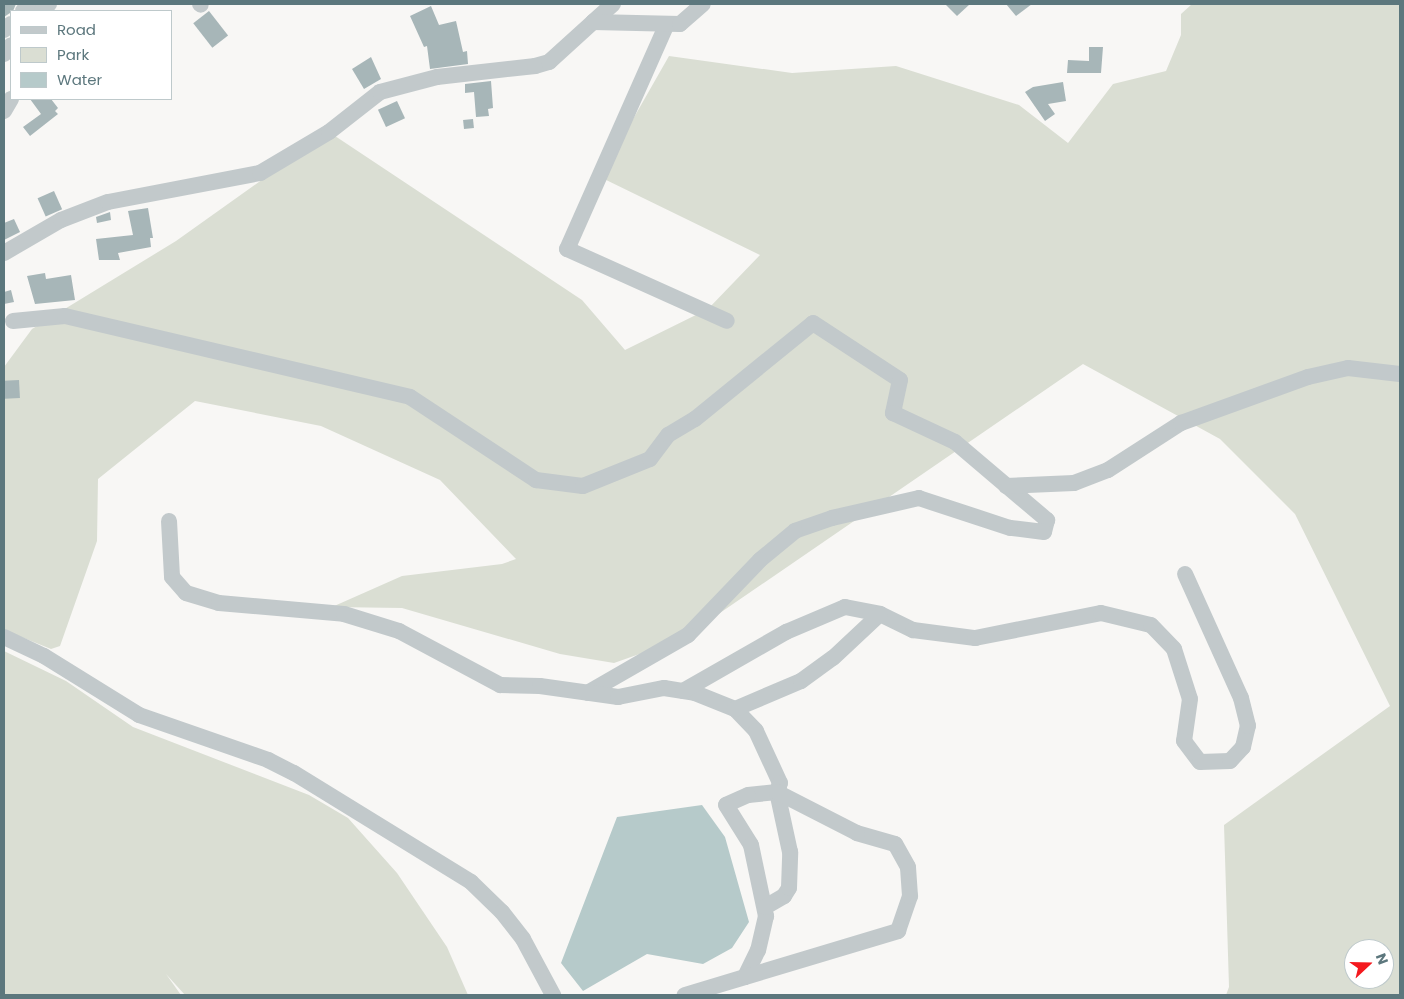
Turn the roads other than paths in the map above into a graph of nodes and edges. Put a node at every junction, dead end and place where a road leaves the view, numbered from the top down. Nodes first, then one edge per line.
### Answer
1 (613, 4) edge
2 (703, 4) edge
3 (593, 22) junction
4 (666, 26) junction
5 (10, 100) edge
6 (4, 111) edge
7 (4, 253) edge
8 (727, 320) dead end
9 (7, 323) edge
10 (1400, 374) edge
11 (1006, 486) junction
12 (169, 521) dead end
13 (1185, 574) dead end
14 (880, 614) junction
15 (4, 637) edge
16 (683, 691) junction
17 (587, 693) junction
18 (736, 709) junction
19 (777, 792) junction
20 (765, 907) junction
21 (745, 977) junction
22 (553, 995) edge
23 (685, 995) edge

1 - 3 street
2 - 4 street
3 - 4 street
3 - 7 street
4 - 8 street
5 - 6 street
9 - 11 street
10 - 11 street
11 - 17 street
12 - 17 street
13 - 14 street
14 - 16 street
14 - 18 street
15 - 22 street
16 - 17 street
16 - 18 street
18 - 19 street
19 - 20 street
19 - 20 street
19 - 21 street
20 - 21 street
21 - 23 street

